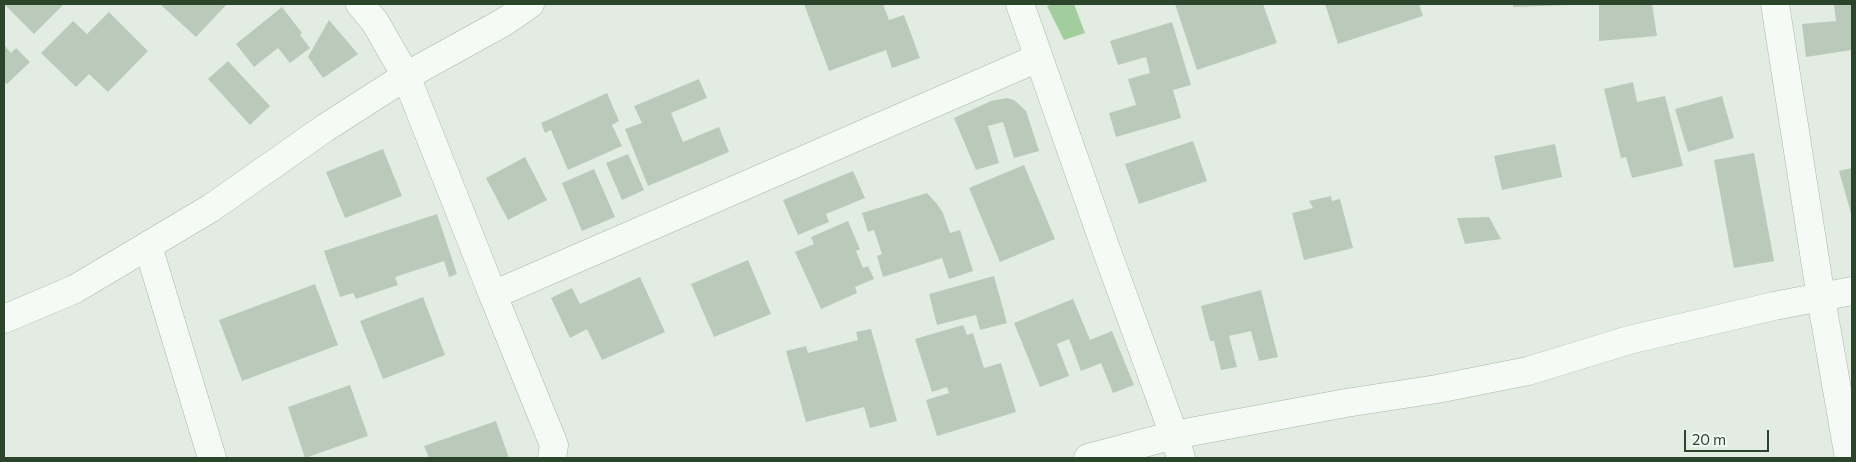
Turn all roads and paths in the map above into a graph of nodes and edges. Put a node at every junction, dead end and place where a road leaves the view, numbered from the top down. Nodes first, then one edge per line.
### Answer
1 (360, 4) edge
2 (530, 4) edge
3 (1020, 4) edge
4 (1775, 4) edge
5 (1038, 58) junction
6 (406, 76) junction
7 (148, 246) junction
8 (1852, 291) edge
9 (493, 295) junction
10 (1821, 298) junction
11 (4, 319) edge
12 (1178, 447) edge
13 (212, 458) edge
14 (552, 458) edge
15 (1088, 458) edge
16 (1849, 458) edge

1 - 6 street
2 - 6 street
3 - 5 street
4 - 10 street
5 - 9 street
5 - 12 street
6 - 7 street
6 - 9 street
7 - 11 street
7 - 13 street
8 - 10 street
9 - 14 street
10 - 12 street
10 - 16 street
12 - 15 street

